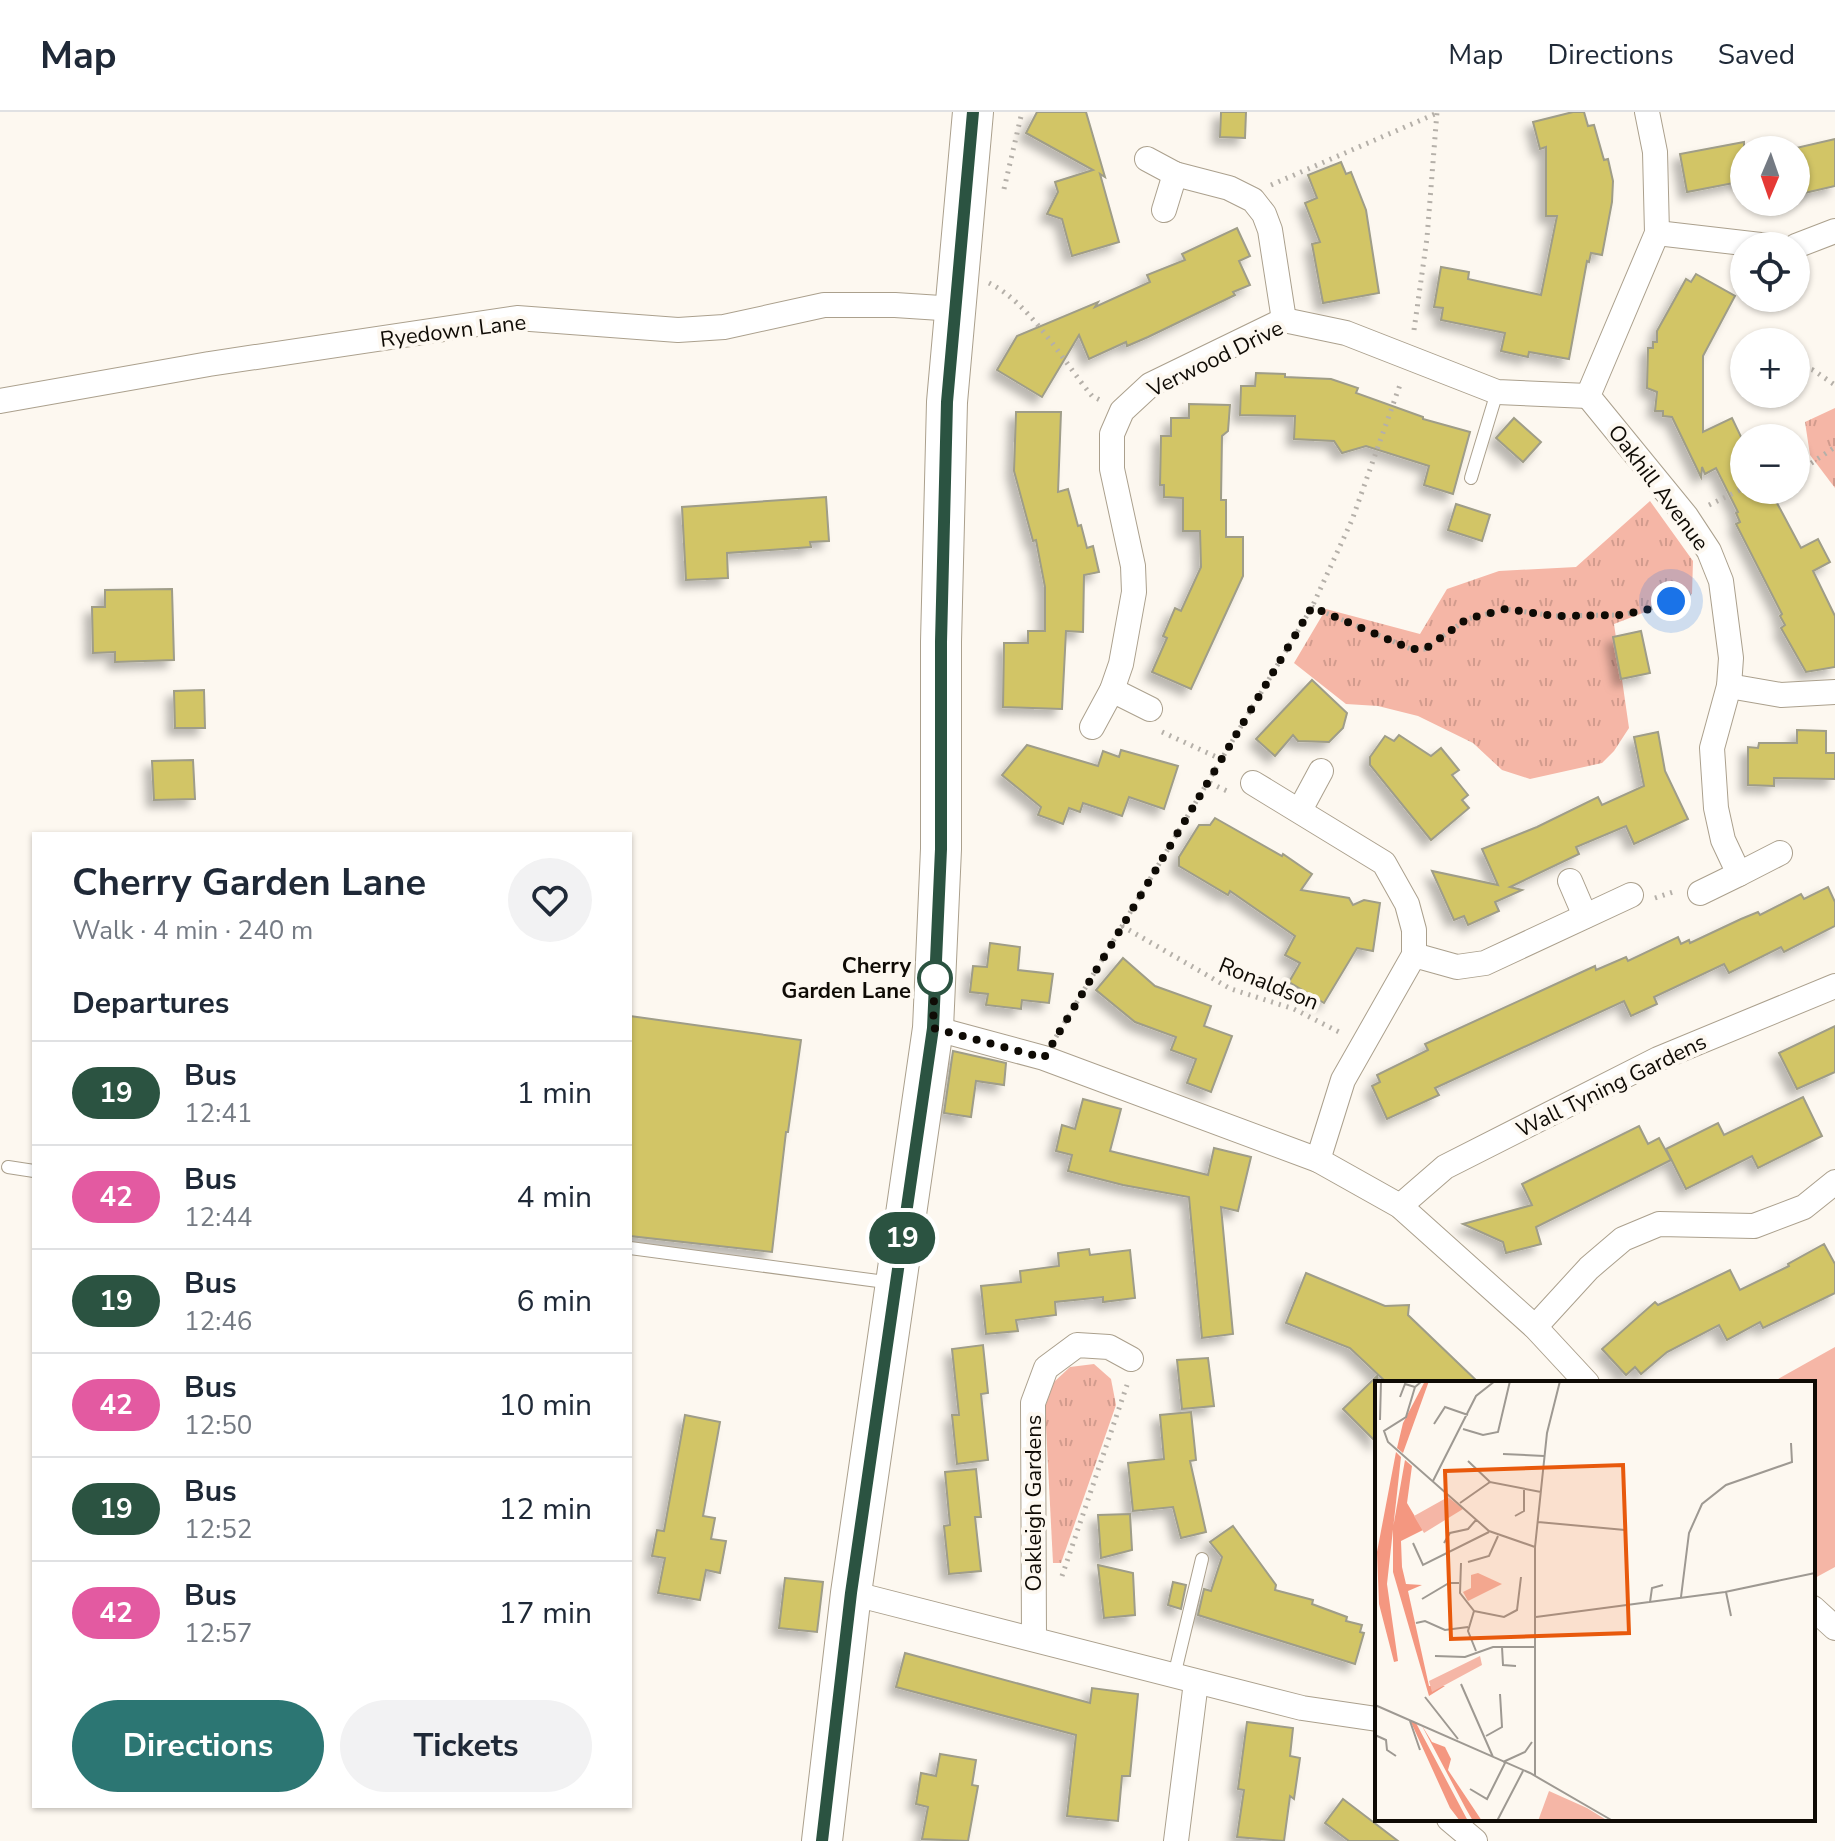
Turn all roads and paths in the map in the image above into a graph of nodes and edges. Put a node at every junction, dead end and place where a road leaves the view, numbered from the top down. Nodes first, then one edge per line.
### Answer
1 (973, 112) edge
2 (1647, 112) edge
3 (1435, 114) edge
4 (1147, 159) dead end
5 (1175, 174) junction
6 (1245, 197) junction
7 (1164, 210) dead end
8 (1835, 231) edge
9 (1657, 233) junction
10 (1730, 241) edge
11 (1810, 241) edge
12 (967, 293) junction
13 (1284, 320) junction
14 (1810, 369) edge
15 (1835, 385) edge
16 (1497, 392) junction
17 (1588, 396) junction
18 (0, 401) edge
19 (1122, 411) junction
20 (1835, 447) edge
21 (1810, 464) edge
22 (1471, 478) dead end
23 (1730, 495) edge
24 (1686, 516) junction
25 (1721, 581) junction
26 (1729, 686) junction
27 (1112, 690) junction
28 (1835, 692) edge
29 (1150, 709) joint
30 (1092, 727) dead end
31 (1223, 760) junction
32 (1321, 771) dead end
33 (1253, 783) dead end
34 (1300, 810) junction
35 (1780, 853) dead end
36 (1739, 874) junction
37 (1570, 881) dead end
38 (1700, 893) joint
39 (1631, 895) joint
40 (1585, 916) junction
41 (1122, 926) junction
42 (1414, 955) junction
43 (1835, 986) edge
44 (933, 1028) junction
45 (1362, 1046) junction
46 (1044, 1058) junction
47 (1318, 1160) junction
48 (8, 1167) dead end
49 (32, 1171) edge
50 (1835, 1182) edge
51 (1400, 1206) junction
52 (632, 1248) edge
53 (896, 1283) junction
54 (1535, 1327) junction
55 (1131, 1359) joint
56 (1585, 1381) edge
57 (1202, 1559) dead end
58 (851, 1593) junction
59 (1033, 1605) junction
60 (1815, 1610) edge
61 (1835, 1628) edge
62 (1034, 1639) junction
63 (1185, 1679) junction
64 (1375, 1719) edge
65 (1451, 1821) edge
66 (822, 1841) edge
67 (1176, 1841) edge
68 (1475, 1841) edge

1 - 12 main road
2 - 9 street
3 - 6 path
4 - 5 street
5 - 6 street
5 - 7 street
6 - 13 street
8 - 11 street
9 - 10 street
9 - 17 street
12 - 18 street, Ryedown Lane
12 - 19 path
12 - 44 main road
13 - 16 street, Verwood Drive
13 - 19 street, Verwood Drive
14 - 15 path
16 - 17 street, Verwood Drive
16 - 22 lane
17 - 24 street, Oakhill Avenue
19 - 27 street
20 - 21 path
23 - 24 path
24 - 25 street, Oakhill Avenue
25 - 26 street, Oakhill Avenue
25 - 31 path
26 - 28 street
26 - 36 street, Oakhill Avenue
27 - 29 street
27 - 30 street
29 - 31 path
31 - 41 path
32 - 34 street
33 - 34 street
34 - 42 street
35 - 36 street
36 - 38 street
37 - 40 street
38 - 39 path
39 - 40 street
40 - 42 street
41 - 45 path, Ronaldson
41 - 46 path
42 - 45 street
43 - 51 street, Wall Tyning Gardens
44 - 46 street
44 - 53 main road
45 - 47 street
46 - 47 street
47 - 51 street
48 - 49 lane
50 - 54 street
51 - 54 street
52 - 53 lane
53 - 58 main road
54 - 56 street
55 - 59 path
55 - 59 street, Oakleigh Gardens
57 - 63 lane
58 - 62 street
58 - 66 main road
59 - 62 street, Oakleigh Gardens
60 - 61 street
62 - 63 street
63 - 64 street
63 - 67 street
65 - 68 street

